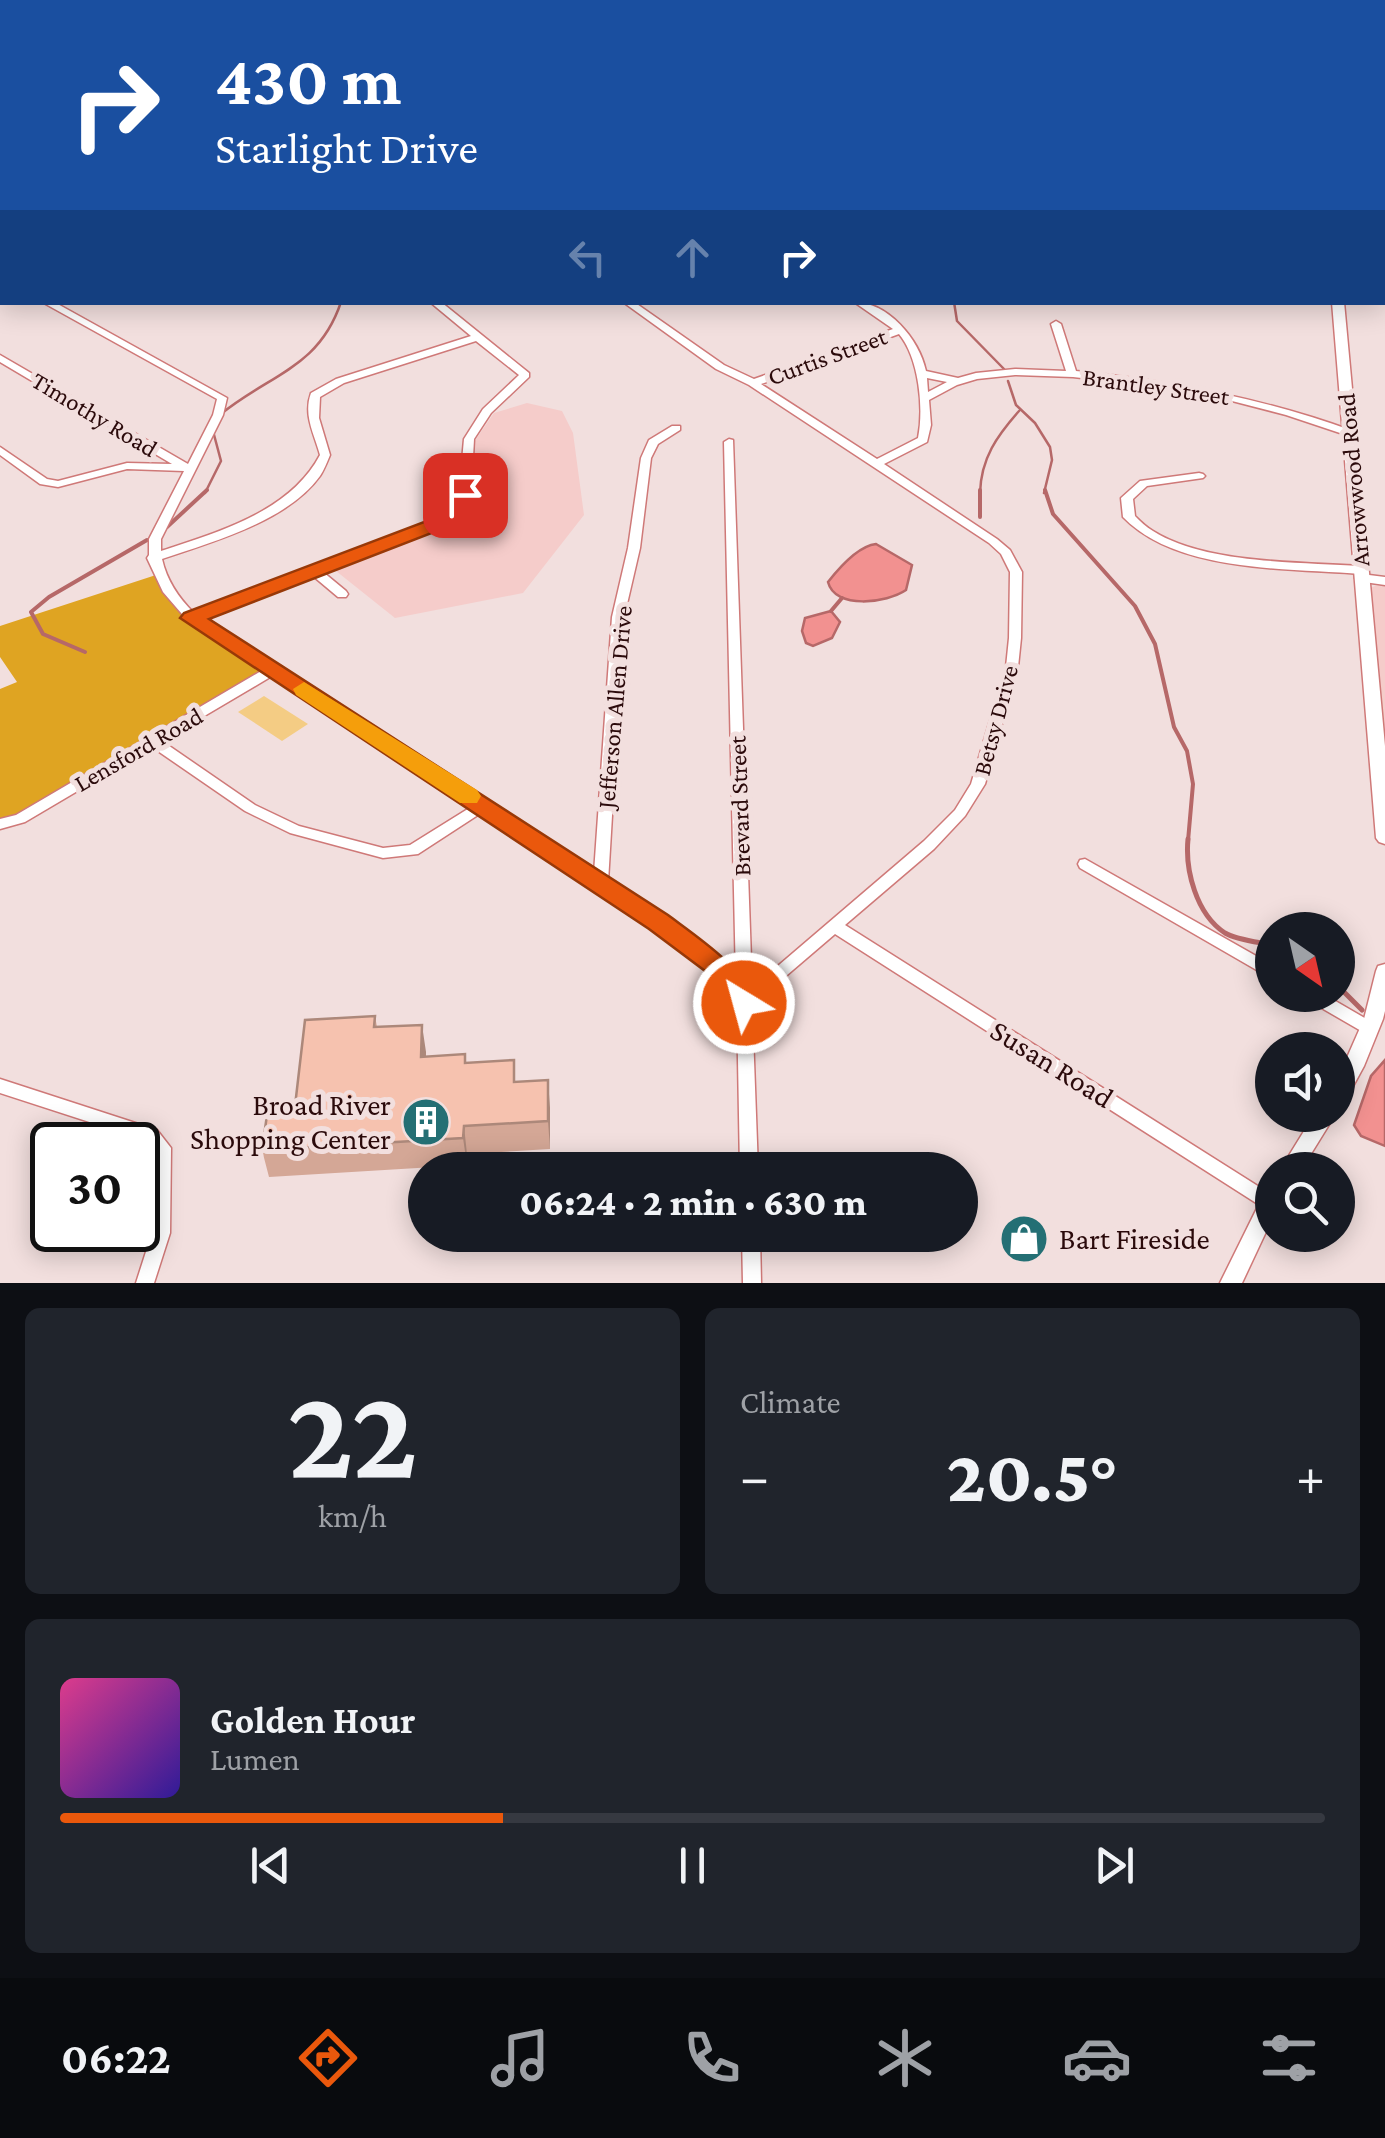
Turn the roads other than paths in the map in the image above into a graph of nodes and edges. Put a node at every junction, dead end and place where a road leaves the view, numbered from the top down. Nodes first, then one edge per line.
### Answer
1 (52, 305) edge
2 (438, 305) edge
3 (632, 305) edge
4 (862, 305) edge
5 (1338, 305) edge
6 (1056, 324) dead end
7 (900, 330) junction
8 (478, 337) junction
9 (0, 358) edge
10 (924, 374) junction
11 (1072, 374) junction
12 (958, 382) junction
13 (753, 383) junction
14 (924, 399) junction
15 (676, 428) dead end
16 (1349, 433) junction
17 (730, 442) dead end
18 (0, 450) edge
19 (878, 463) junction
20 (189, 470) junction
21 (1199, 476) dead end
22 (153, 558) junction
23 (314, 570) junction
24 (1361, 574) junction
25 (1385, 581) edge
26 (342, 594) dead end
27 (192, 618) junction
28 (274, 670) junction
29 (152, 741) junction
30 (484, 806) junction
31 (0, 824) edge
32 (1385, 838) edge
33 (1085, 864) dead end
34 (601, 883) junction
35 (834, 925) junction
36 (1255, 962) edge
37 (1385, 970) edge
38 (744, 1003) junction
39 (1341, 1012) edge
40 (1369, 1028) junction
41 (1355, 1064) edge
42 (0, 1086) edge
43 (748, 1152) edge
44 (1255, 1191) edge
45 (1255, 1234) edge
46 (751, 1252) edge
47 (144, 1283) edge
48 (752, 1283) edge
49 (1231, 1283) edge

1 - 20 street
2 - 8 street
3 - 13 street, Betsy Drive
4 - 7 street
5 - 16 street, Arrowwood Road
6 - 11 street
7 - 10 street
7 - 13 street, Curtis Street
8 - 22 street
8 - 23 street
9 - 20 street, Timothy Road
10 - 12 street, Brantley Street
10 - 14 street
11 - 12 street, Brantley Street
11 - 16 street, Brantley Street
12 - 14 street, Brantley Street
13 - 19 street, Betsy Drive
14 - 19 street
15 - 34 street, Jefferson Allen Drive
16 - 24 street, Arrowwood Road
17 - 38 street, Brevard Street
18 - 20 street
19 - 35 street, Betsy Drive
20 - 22 street
21 - 24 street
22 - 27 street
23 - 26 street
23 - 27 street
24 - 25 street
24 - 32 street, Arrowwood Road
27 - 28 street
28 - 29 street, Lensford Road
28 - 30 street
29 - 30 street
29 - 31 street, Lensford Road
30 - 34 street
33 - 36 street
34 - 38 street
35 - 38 street, Betsy Drive
35 - 44 street, Susan Road
37 - 40 street
38 - 43 street, Brevard Street
39 - 40 street
40 - 41 street
42 - 47 street
45 - 49 street
46 - 48 street

